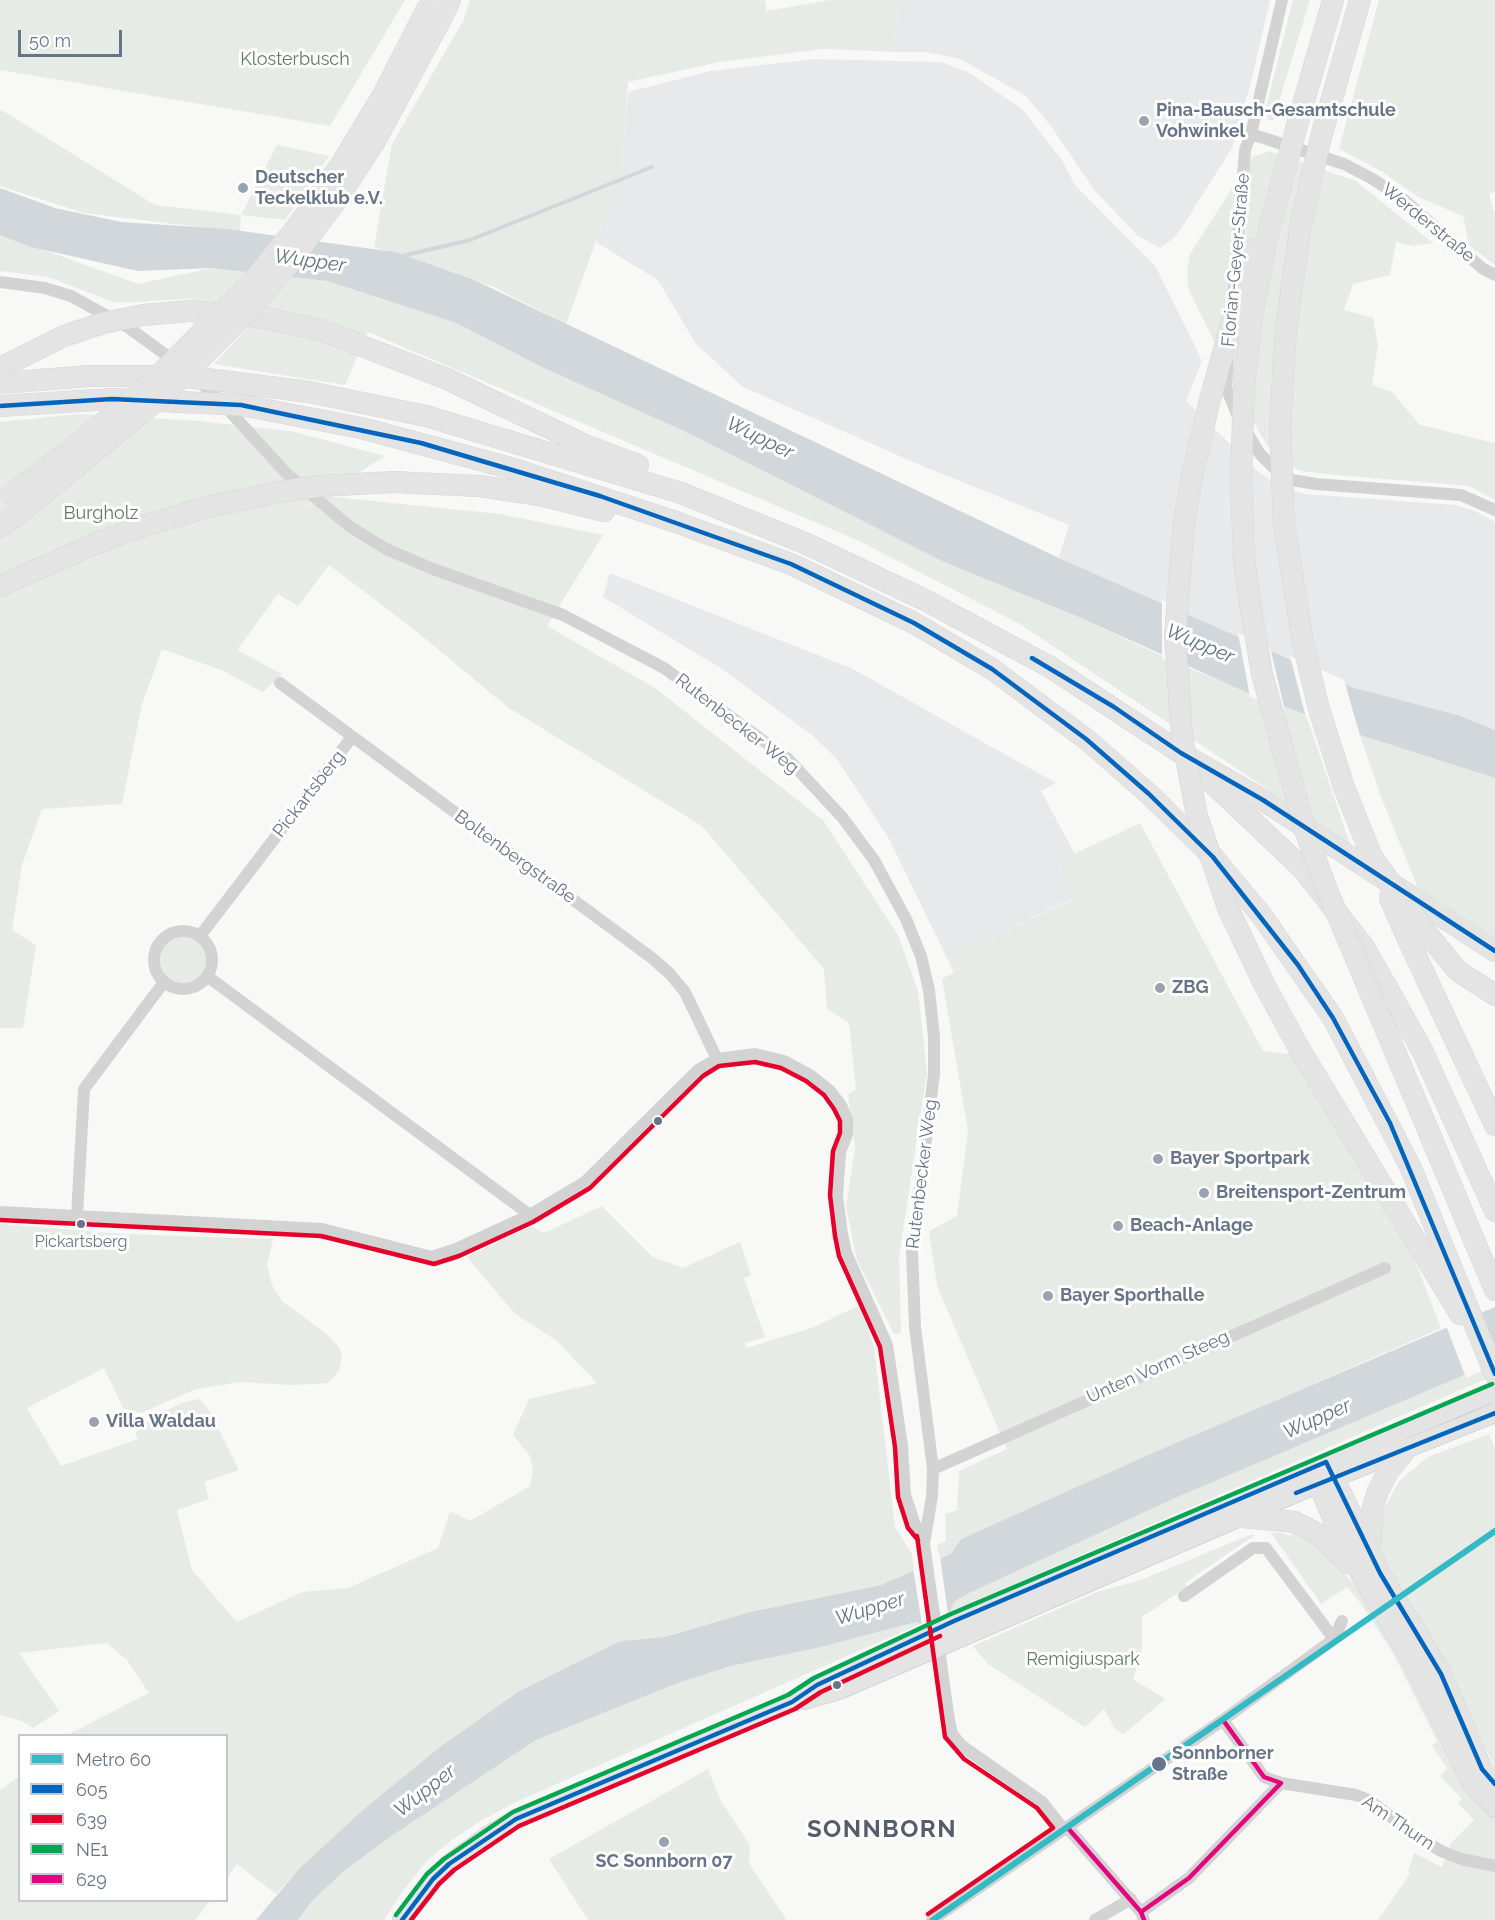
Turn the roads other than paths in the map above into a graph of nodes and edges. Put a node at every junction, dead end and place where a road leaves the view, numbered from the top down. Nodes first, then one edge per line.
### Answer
1 (1282, 0) edge
2 (1333, 0) edge
3 (1360, 0) edge
4 (438, 6) edge
5 (1251, 134) junction
6 (1285, 164) junction
7 (1495, 275) edge
8 (0, 282) edge
9 (0, 368) edge
10 (0, 383) edge
11 (0, 406) edge
12 (681, 493) junction
13 (11, 503) edge
14 (1495, 510) edge
15 (0, 527) edge
16 (0, 586) edge
17 (280, 683) dead end
18 (1030, 699) junction
19 (352, 738) junction
20 (1182, 753) junction
21 (1415, 933) junction
22 (200, 936) junction
23 (1495, 951) edge
24 (207, 976) junction
25 (164, 982) junction
26 (1495, 995) edge
27 (717, 1059) junction
28 (1495, 1125) edge
29 (1495, 1211) edge
30 (0, 1212) edge
31 (530, 1215) junction
32 (76, 1216) junction
33 (1385, 1268) dead end
34 (1494, 1288) edge
35 (1459, 1300) junction
36 (1493, 1369) edge
37 (1495, 1391) edge
38 (1488, 1417) edge
39 (1404, 1452) junction
40 (933, 1469) junction
41 (1323, 1473) junction
42 (1241, 1517) junction
43 (924, 1540) junction
44 (1370, 1551) junction
45 (1369, 1589) junction
46 (1184, 1596) dead end
47 (1342, 1621) dead end
48 (936, 1624) junction
49 (1334, 1639) junction
50 (939, 1647) junction
51 (792, 1702) junction
52 (1223, 1720) junction
53 (1281, 1783) junction
54 (1495, 1784) edge
55 (1495, 1807) edge
56 (1065, 1828) junction
57 (1495, 1866) edge
58 (1131, 1899) junction
59 (1143, 1916) edge
60 (402, 1920) edge
61 (932, 1920) edge
62 (1095, 1920) edge

1 - 5 street
2 - 6 highway, bridge
3 - 21 highway, bridge
4 - 13 highway, bridge
5 - 7 street, Werderstraße
5 - 14 street, Florian-Geyer-Straße
6 - 34 highway, bridge
6 - 35 highway, bridge
8 - 40 street, Rutenbecker Weg
9 - 12 highway, bridge
10 - 12 highway, bridge
11 - 18 highway, bridge
12 - 20 highway
13 - 15 highway
16 - 18 highway, bridge
17 - 19 street, Boltenbergstraße
18 - 35 highway
19 - 22 street, Pickartsberg
19 - 27 street, Boltenbergstraße
20 - 23 highway
20 - 29 highway
21 - 26 highway
21 - 28 highway
22 - 24 street
22 - 25 street
24 - 25 street
24 - 31 street
25 - 32 street
27 - 31 street
27 - 43 street
30 - 32 street
31 - 32 street
33 - 40 street, Unten Vorm Steeg
35 - 36 highway
37 - 41 main road
38 - 39 main road
39 - 41 main road
39 - 44 highway
40 - 43 street, Rutenbecker Weg
41 - 42 main road
41 - 44 highway
41 - 45 highway
41 - 48 main road
42 - 45 highway
42 - 50 main road
43 - 48 street, Rutenbecker Weg
44 - 54 highway
45 - 55 highway
46 - 49 street
47 - 49 street
48 - 50 street, Rutenbecker Weg
48 - 51 main road
49 - 52 street
50 - 51 main road
50 - 56 street, Rutenbecker Weg
51 - 60 main road
52 - 53 street, Am Thurn
52 - 56 street
53 - 57 street, Am Thurn
53 - 59 street
56 - 58 street, Rutenbecker Weg
56 - 61 street
58 - 59 street, Rutenbecker Weg
58 - 62 street

